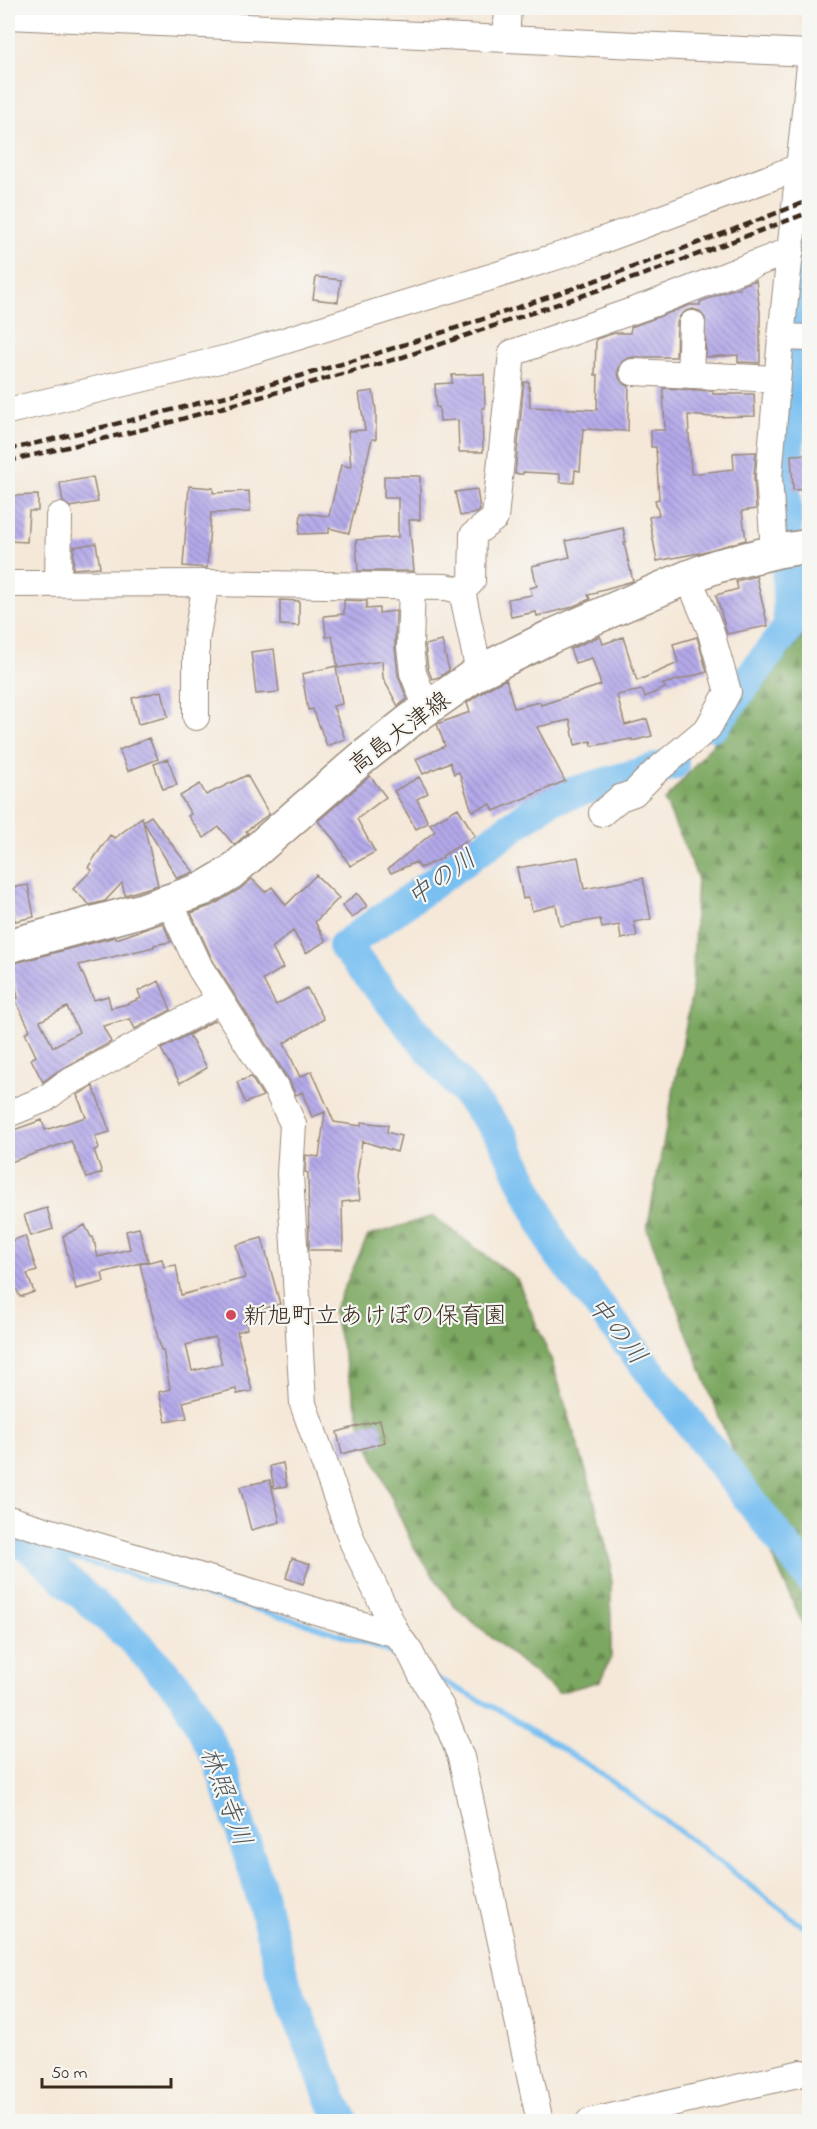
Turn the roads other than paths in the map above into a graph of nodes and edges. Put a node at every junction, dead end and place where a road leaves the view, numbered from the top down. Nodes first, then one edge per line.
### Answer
1 (508, 8) edge
2 (8, 16) edge
3 (506, 39) junction
4 (810, 53) edge
5 (810, 64) edge
6 (805, 165) edge
7 (791, 250) junction
8 (692, 324) dead end
9 (781, 337) junction
10 (810, 338) edge
11 (633, 372) dead end
12 (690, 375) junction
13 (777, 379) junction
14 (8, 411) edge
15 (59, 516) dead end
16 (788, 549) edge
17 (688, 577) junction
18 (206, 583) junction
19 (8, 584) edge
20 (58, 584) junction
21 (412, 586) junction
22 (462, 591) junction
23 (479, 672) junction
24 (427, 708) junction
25 (195, 717) dead end
26 (602, 813) dead end
27 (169, 901) junction
28 (8, 946) edge
29 (220, 1000) junction
30 (8, 1114) edge
31 (8, 1518) edge
32 (404, 1643) junction
33 (802, 2073) dead end
34 (540, 2121) edge
35 (589, 2121) edge

1 - 3 street
2 - 3 street
3 - 4 street
5 - 6 street
6 - 7 street
6 - 14 street
7 - 9 street
7 - 22 street
8 - 12 street
9 - 10 street
9 - 13 street
11 - 12 street
12 - 13 street
13 - 16 street
15 - 20 street
16 - 17 main road, 高島大津線
17 - 23 main road, 高島大津線
17 - 26 street
18 - 20 street
18 - 21 street
18 - 25 street
19 - 20 street
21 - 22 street
21 - 24 street
22 - 23 street
23 - 24 main road, 高島大津線
24 - 27 main road, 高島大津線
27 - 28 main road, 高島大津線
27 - 29 street
29 - 30 street
29 - 32 street
31 - 32 street
32 - 34 street
33 - 35 street

